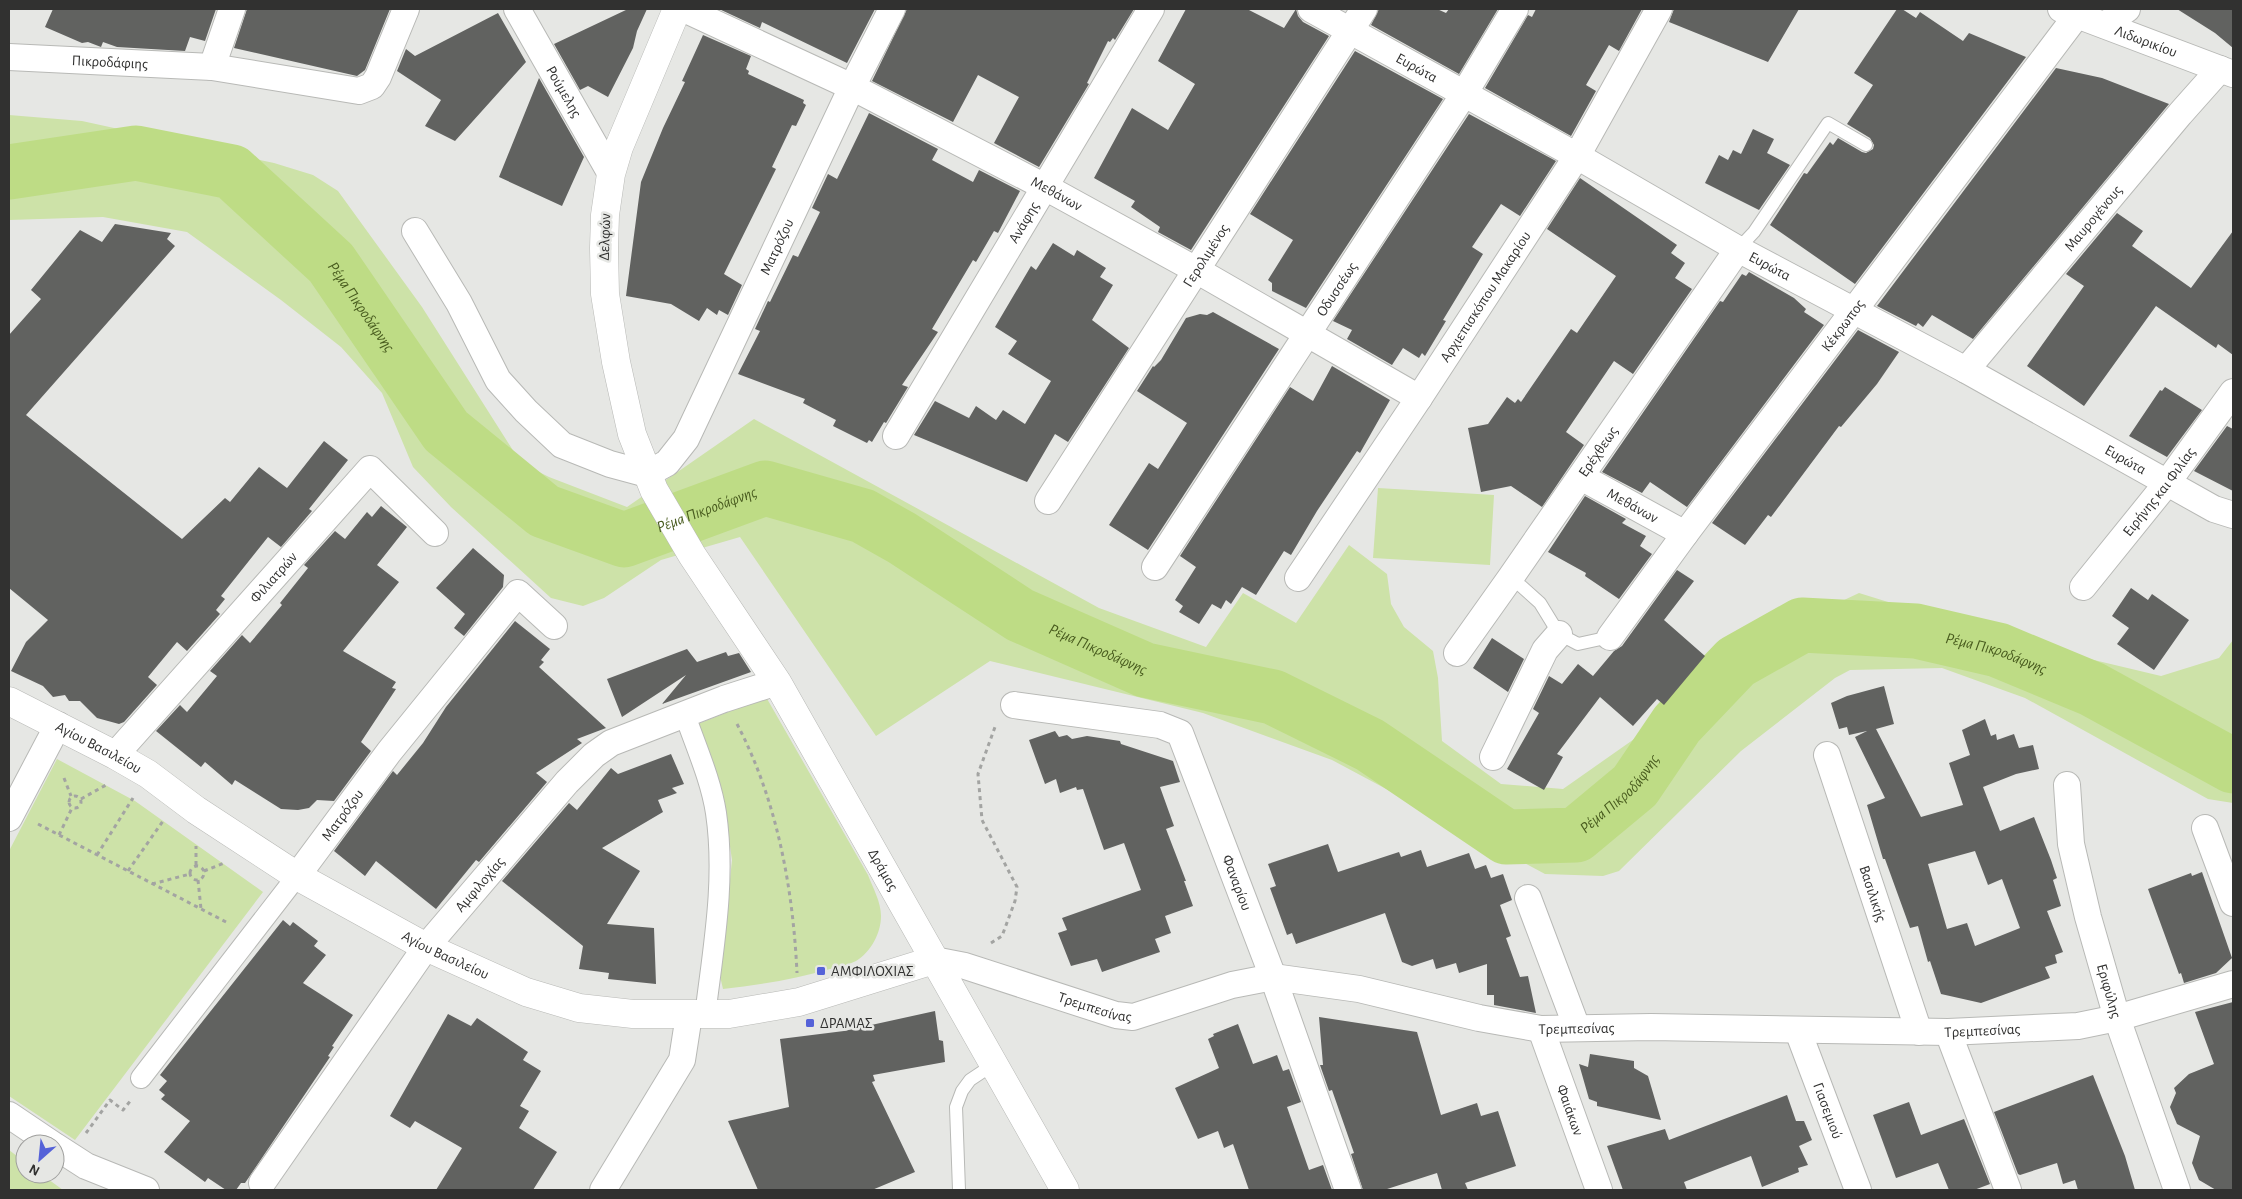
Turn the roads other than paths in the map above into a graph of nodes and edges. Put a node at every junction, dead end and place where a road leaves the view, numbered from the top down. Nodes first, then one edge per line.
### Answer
1 (232, 9) edge
2 (406, 9) edge
3 (517, 9) edge
4 (677, 9) edge
5 (684, 9) edge
6 (892, 9) edge
7 (1151, 9) edge
8 (1311, 9) edge
9 (1364, 9) edge
10 (1515, 9) edge
11 (1659, 9) edge
12 (2127, 9) edge
13 (2068, 12) edge
14 (2105, 25) junction
15 (1350, 31) junction
16 (9, 57) edge
17 (212, 67) junction
18 (2227, 71) edge
19 (852, 87) junction
20 (1464, 94) junction
21 (1866, 145) dead end
22 (1577, 156) junction
23 (611, 174) junction
24 (1045, 187) junction
25 (415, 232) dead end
26 (1738, 249) junction
27 (1198, 271) junction
28 (1855, 310) junction
29 (1308, 334) junction
30 (1966, 370) junction
31 (2233, 392) edge
32 (1419, 398) junction
33 (896, 436) dead end
34 (1581, 476) junction
35 (650, 482) junction
36 (2167, 483) junction
37 (1048, 501) dead end
38 (2233, 515) edge
39 (436, 533) dead end
40 (1685, 534) junction
41 (692, 555) joint
42 (1155, 567) dead end
43 (1511, 577) junction
44 (1298, 578) dead end
45 (2083, 588) dead end
46 (554, 626) dead end
47 (1558, 634) junction
48 (1610, 637) joint
49 (1457, 653) dead end
50 (777, 682) junction
51 (9, 701) edge
52 (1014, 705) road end
53 (685, 715) junction
54 (58, 724) junction
55 (115, 755) junction
56 (1827, 755) dead end
57 (1493, 757) dead end
58 (2067, 785) dead end
59 (11, 814) edge
60 (2205, 828) dead end
61 (297, 876) junction
62 (1528, 898) dead end
63 (2233, 903) edge
64 (426, 947) junction
65 (934, 960) junction
66 (1273, 977) junction
67 (2233, 984) edge
68 (697, 1015) junction
69 (2117, 1018) junction
70 (1577, 1028) junction
71 (1541, 1029) junction
72 (1798, 1031) junction
73 (1919, 1032) junction
74 (1948, 1032) junction
75 (994, 1064) junction
76 (141, 1078) road end
77 (9, 1114) edge
78 (38, 1134) edge
79 (65, 1153) edge
80 (262, 1182) dead end
81 (146, 1190) edge
82 (603, 1190) edge
83 (959, 1190) edge
84 (1065, 1190) edge
85 (1348, 1190) edge
86 (1599, 1190) edge
87 (1858, 1190) edge
88 (2008, 1190) edge
89 (2177, 1190) edge

1 - 17 street
2 - 17 street, Πικροδάφιης
3 - 23 street, Ρούμελης
4 - 23 street, Δελφών
5 - 19 street, Μεθάνων
6 - 19 street, Ματρόζου
7 - 24 street, Ανάφης
8 - 15 street, Ευρώτα
9 - 15 street, Γερολιμένος
10 - 20 street, Οδυσσέως
11 - 22 street, Αρχιεπισκόπου Μακαρίου
12 - 14 street
13 - 14 street, Λιδωρικίου
13 - 28 street, Κέκρωπος
14 - 18 street, Λιδωρικίου
15 - 20 street, Ευρώτα
15 - 27 street, Γερολιμένος
16 - 17 street, Πικροδάφιης
18 - 30 street, Μαυρογένους
19 - 24 street, Μεθάνων
19 - 35 street, Ματρόζου
20 - 22 street, Ευρώτα
20 - 29 street, Οδυσσέως
21 - 26 lane
22 - 26 street, Ευρώτα
22 - 32 street, Αρχιεπισκόπου Μακαρίου
23 - 35 street, Δελφών
24 - 27 street, Μεθάνων
24 - 33 street, Ανάφης
25 - 35 street
26 - 28 street, Ευρώτα
26 - 34 street, Ερέχθεως
27 - 29 street, Μεθάνων
27 - 37 street, Γερολιμένος
28 - 30 street, Ευρώτα
28 - 40 street, Κέκρωπος
29 - 32 street, Μεθάνων
29 - 42 street, Οδυσσέως
30 - 36 street, Ευρώτα
31 - 36 street, Ειρήνης και Φιλίας
32 - 44 street, Αρχιεπισκόπου Μακαρίου
34 - 40 street, Μεθάνων
34 - 43 street, Ερέχθεως
35 - 41 street, Δελφών
36 - 38 street, Ευρώτα
36 - 45 street, Ειρήνης και Φιλίας
39 - 55 street, Φιλιατρών
40 - 48 street, Κέκρωπος
41 - 50 street, Δράμας
43 - 47 lane
43 - 49 street, Ερέχθεως
46 - 61 street, Ματρόζου
47 - 48 lane
47 - 57 street
50 - 53 street, Αμφιλοχίας
50 - 65 street, Δράμας
51 - 54 street, Αγίου Βασιλείου
52 - 66 street, Φαναρίου
53 - 64 street, Αμφιλοχίας
53 - 68 street
54 - 55 street, Αγίου Βασιλείου
54 - 59 street
55 - 61 street, Αγίου Βασιλείου
56 - 73 street, Βασιλικής
58 - 69 street, Εριφύλης
60 - 63 street
61 - 64 street, Αγίου Βασιλείου
61 - 76 street, Ματρόζου
62 - 70 street
64 - 68 street, Αγίου Βασιλείου
64 - 80 street, Αμφιλοχίας
65 - 66 street, Τρεμπεσίνας
65 - 68 street, Αγίου Βασιλείου
65 - 75 street, Δράμας
66 - 71 street, Τρεμπεσίνας
66 - 85 street, Φαναρίου
67 - 69 street, Τρεμπεσίνας
68 - 82 street
69 - 74 street, Τρεμπεσίνας
69 - 89 street, Εριφύλης
70 - 71 street, Τρεμπεσίνας
70 - 72 street, Τρεμπεσίνας
71 - 86 street, Φαιάκων
72 - 73 street, Τρεμπεσίνας
72 - 87 street, Γιασεμιού
73 - 74 street, Τρεμπεσίνας
74 - 88 street
75 - 83 lane
75 - 84 street, Δράμας
77 - 78 street
79 - 81 street

